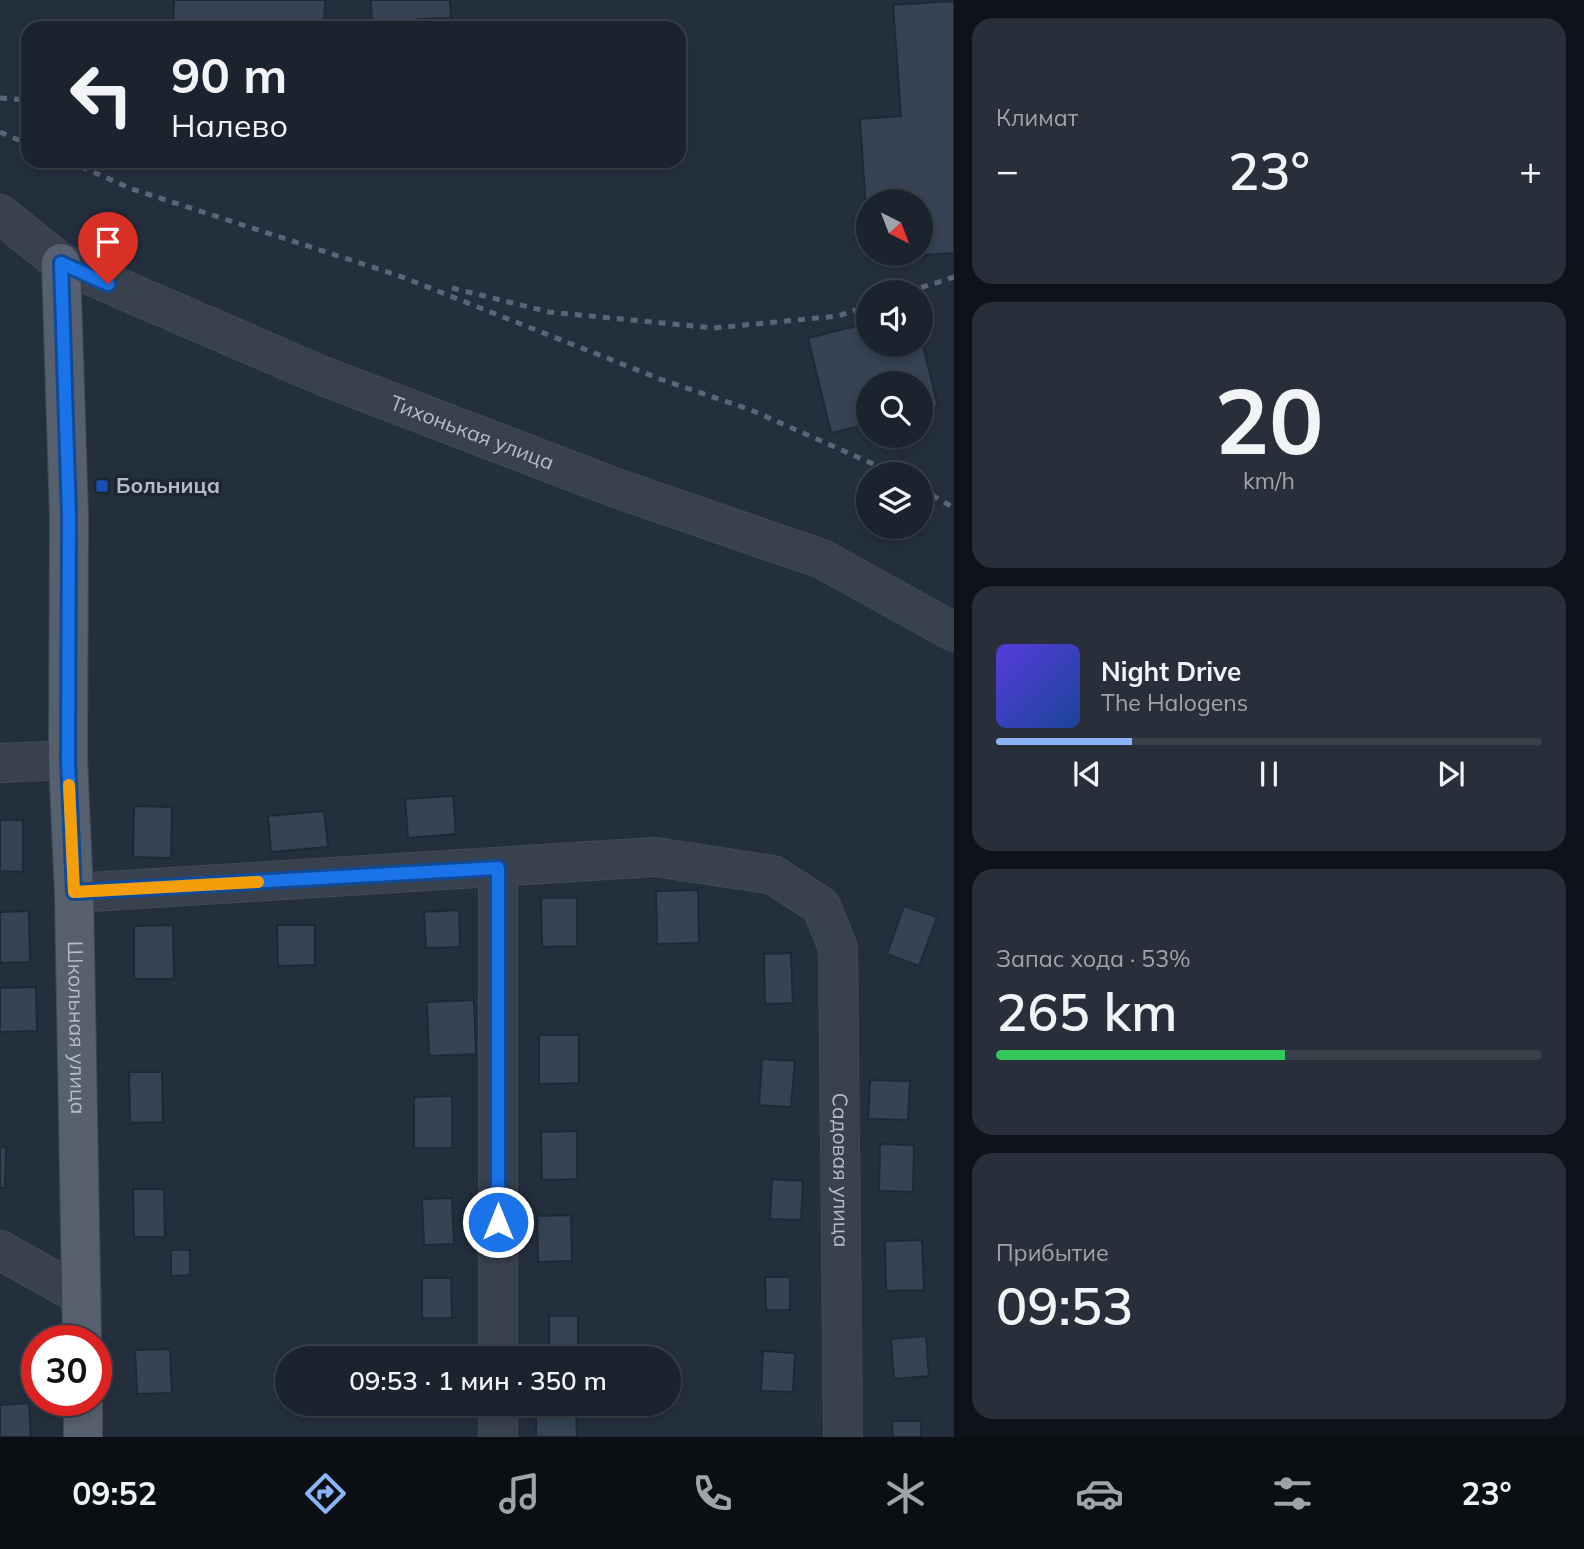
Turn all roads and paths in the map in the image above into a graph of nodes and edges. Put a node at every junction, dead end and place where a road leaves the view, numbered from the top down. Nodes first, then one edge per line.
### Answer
1 (0, 214) edge
2 (61, 263) junction
3 (954, 632) edge
4 (68, 760) junction
5 (0, 763) edge
6 (498, 868) junction
7 (74, 892) junction
8 (0, 1250) edge
9 (82, 1296) junction
10 (82, 1325) edge
11 (498, 1346) edge
12 (83, 1416) edge
13 (498, 1416) edge
14 (83, 1437) edge
15 (498, 1437) edge
16 (843, 1437) edge

1 - 2 street, Тихонькая улица
2 - 3 street, Тихонькая улица
2 - 4 main road, Школьная улица
4 - 5 street
4 - 7 main road, Школьная улица
6 - 7 street
6 - 11 street
6 - 16 street, Садовая улица
7 - 9 main road, Школьная улица
8 - 9 street
9 - 10 main road, Школьная улица
12 - 14 main road
13 - 15 street

